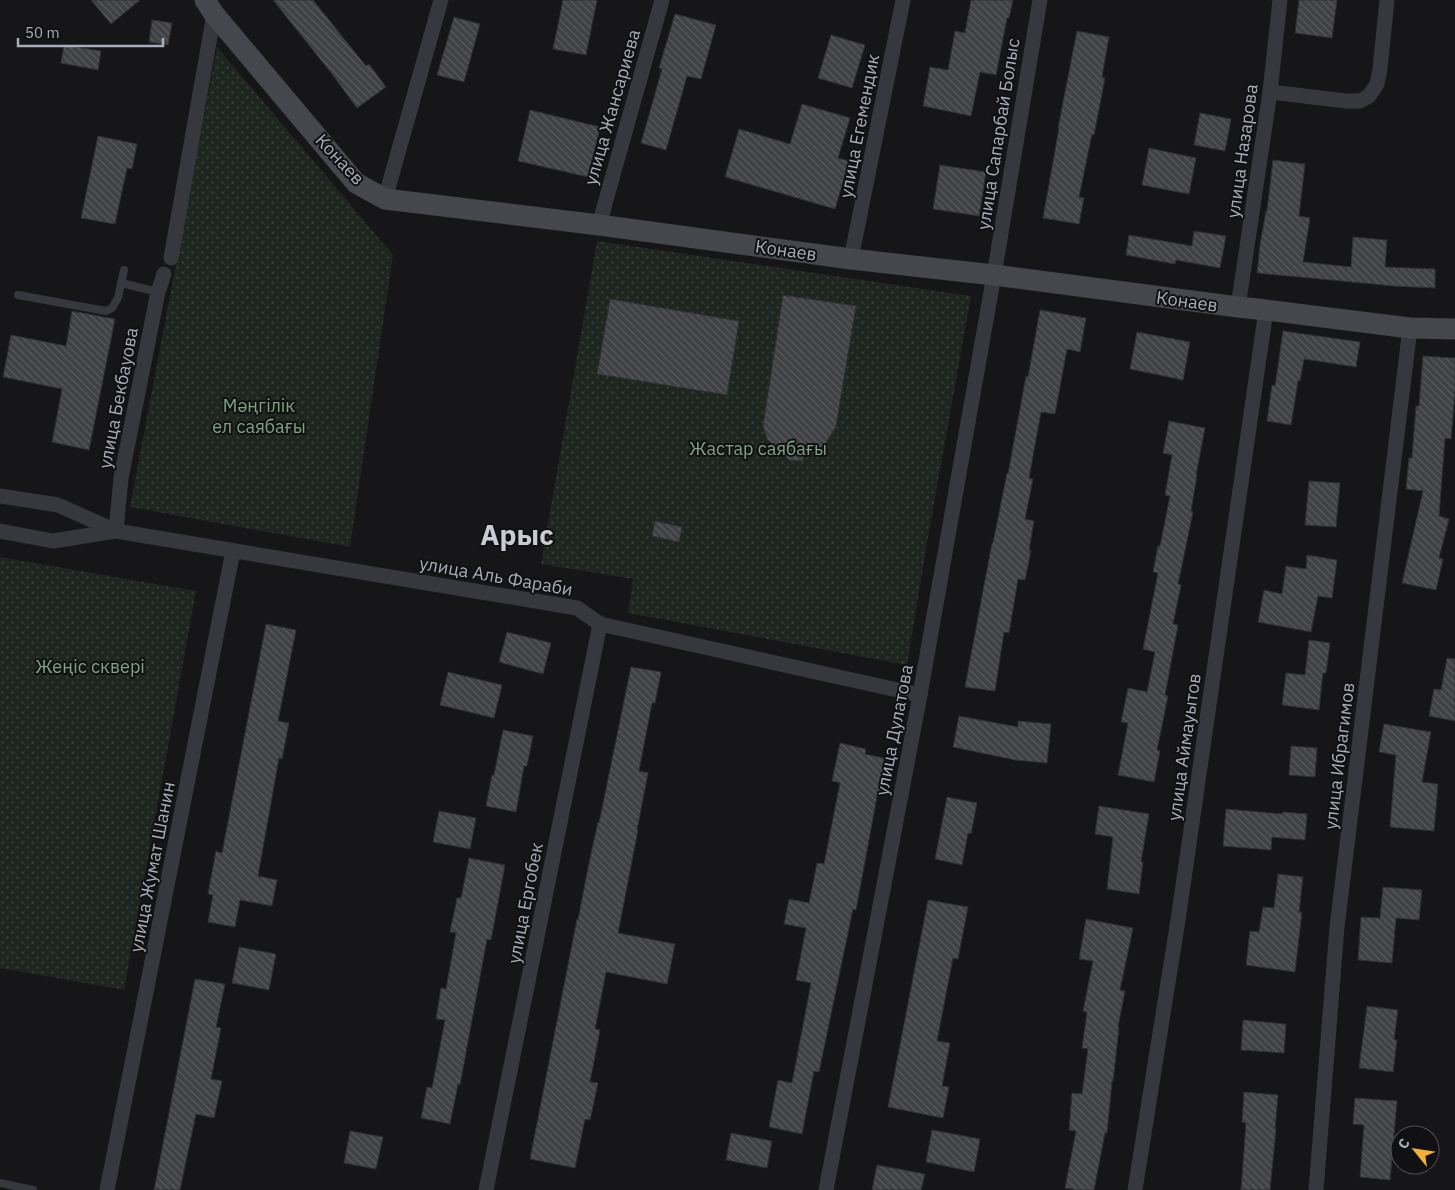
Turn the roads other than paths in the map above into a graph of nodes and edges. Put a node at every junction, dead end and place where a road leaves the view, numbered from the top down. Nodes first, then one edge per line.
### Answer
1 (441, 0) edge
2 (662, 0) edge
3 (903, 0) edge
4 (1040, 0) edge
5 (1280, 0) edge
6 (1387, 3) edge
7 (210, 7) edge
8 (1270, 92) junction
9 (386, 199) junction
10 (599, 224) junction
11 (171, 258) dead end
12 (850, 259) junction
13 (124, 270) dead end
14 (164, 274) dead end
15 (994, 275) junction
16 (122, 283) junction
17 (158, 292) junction
18 (18, 294) dead end
19 (1238, 307) junction
20 (1266, 310) junction
21 (1410, 328) junction
22 (1455, 329) edge
23 (0, 496) edge
24 (0, 531) edge
25 (116, 531) junction
26 (233, 551) junction
27 (600, 624) junction
28 (920, 695) junction
29 (0, 1183) edge
30 (33, 1190) edge
31 (107, 1190) edge
32 (486, 1190) edge
33 (826, 1190) edge
34 (1135, 1190) edge
35 (1316, 1190) edge

1 - 9 street
2 - 10 street, улица Жансариева
3 - 12 street, улица Егемендик
4 - 15 street, улица Cапарбай Болыс
5 - 8 street, улица Назарова
6 - 8 street
7 - 9 main road, Конаев
7 - 11 street
8 - 19 street, улица Назарова
9 - 10 main road, Конаев
10 - 12 main road, Конаев
12 - 15 main road, Конаев
13 - 16 lane
14 - 17 street, улица Бекбауова
15 - 19 main road, Конаев
15 - 28 street, улица Дулатова
16 - 17 lane
16 - 18 lane
17 - 25 street, улица Бекбауова
19 - 20 main road, Конаев
20 - 21 main road, Конаев
20 - 34 street, улица Аймауытов
21 - 22 main road, Конаев
21 - 35 street, улица Ибрагимов
23 - 25 street, улица Аль Фараби
24 - 25 street, улица Аль Фараби
25 - 26 street, улица Аль Фараби
26 - 27 street, улица Аль Фараби
26 - 31 street, улица Жумат Шанин
27 - 28 street, улица Аль Фараби
27 - 32 street, улица Ергобек
28 - 33 street, улица Дулатова
29 - 30 lane

